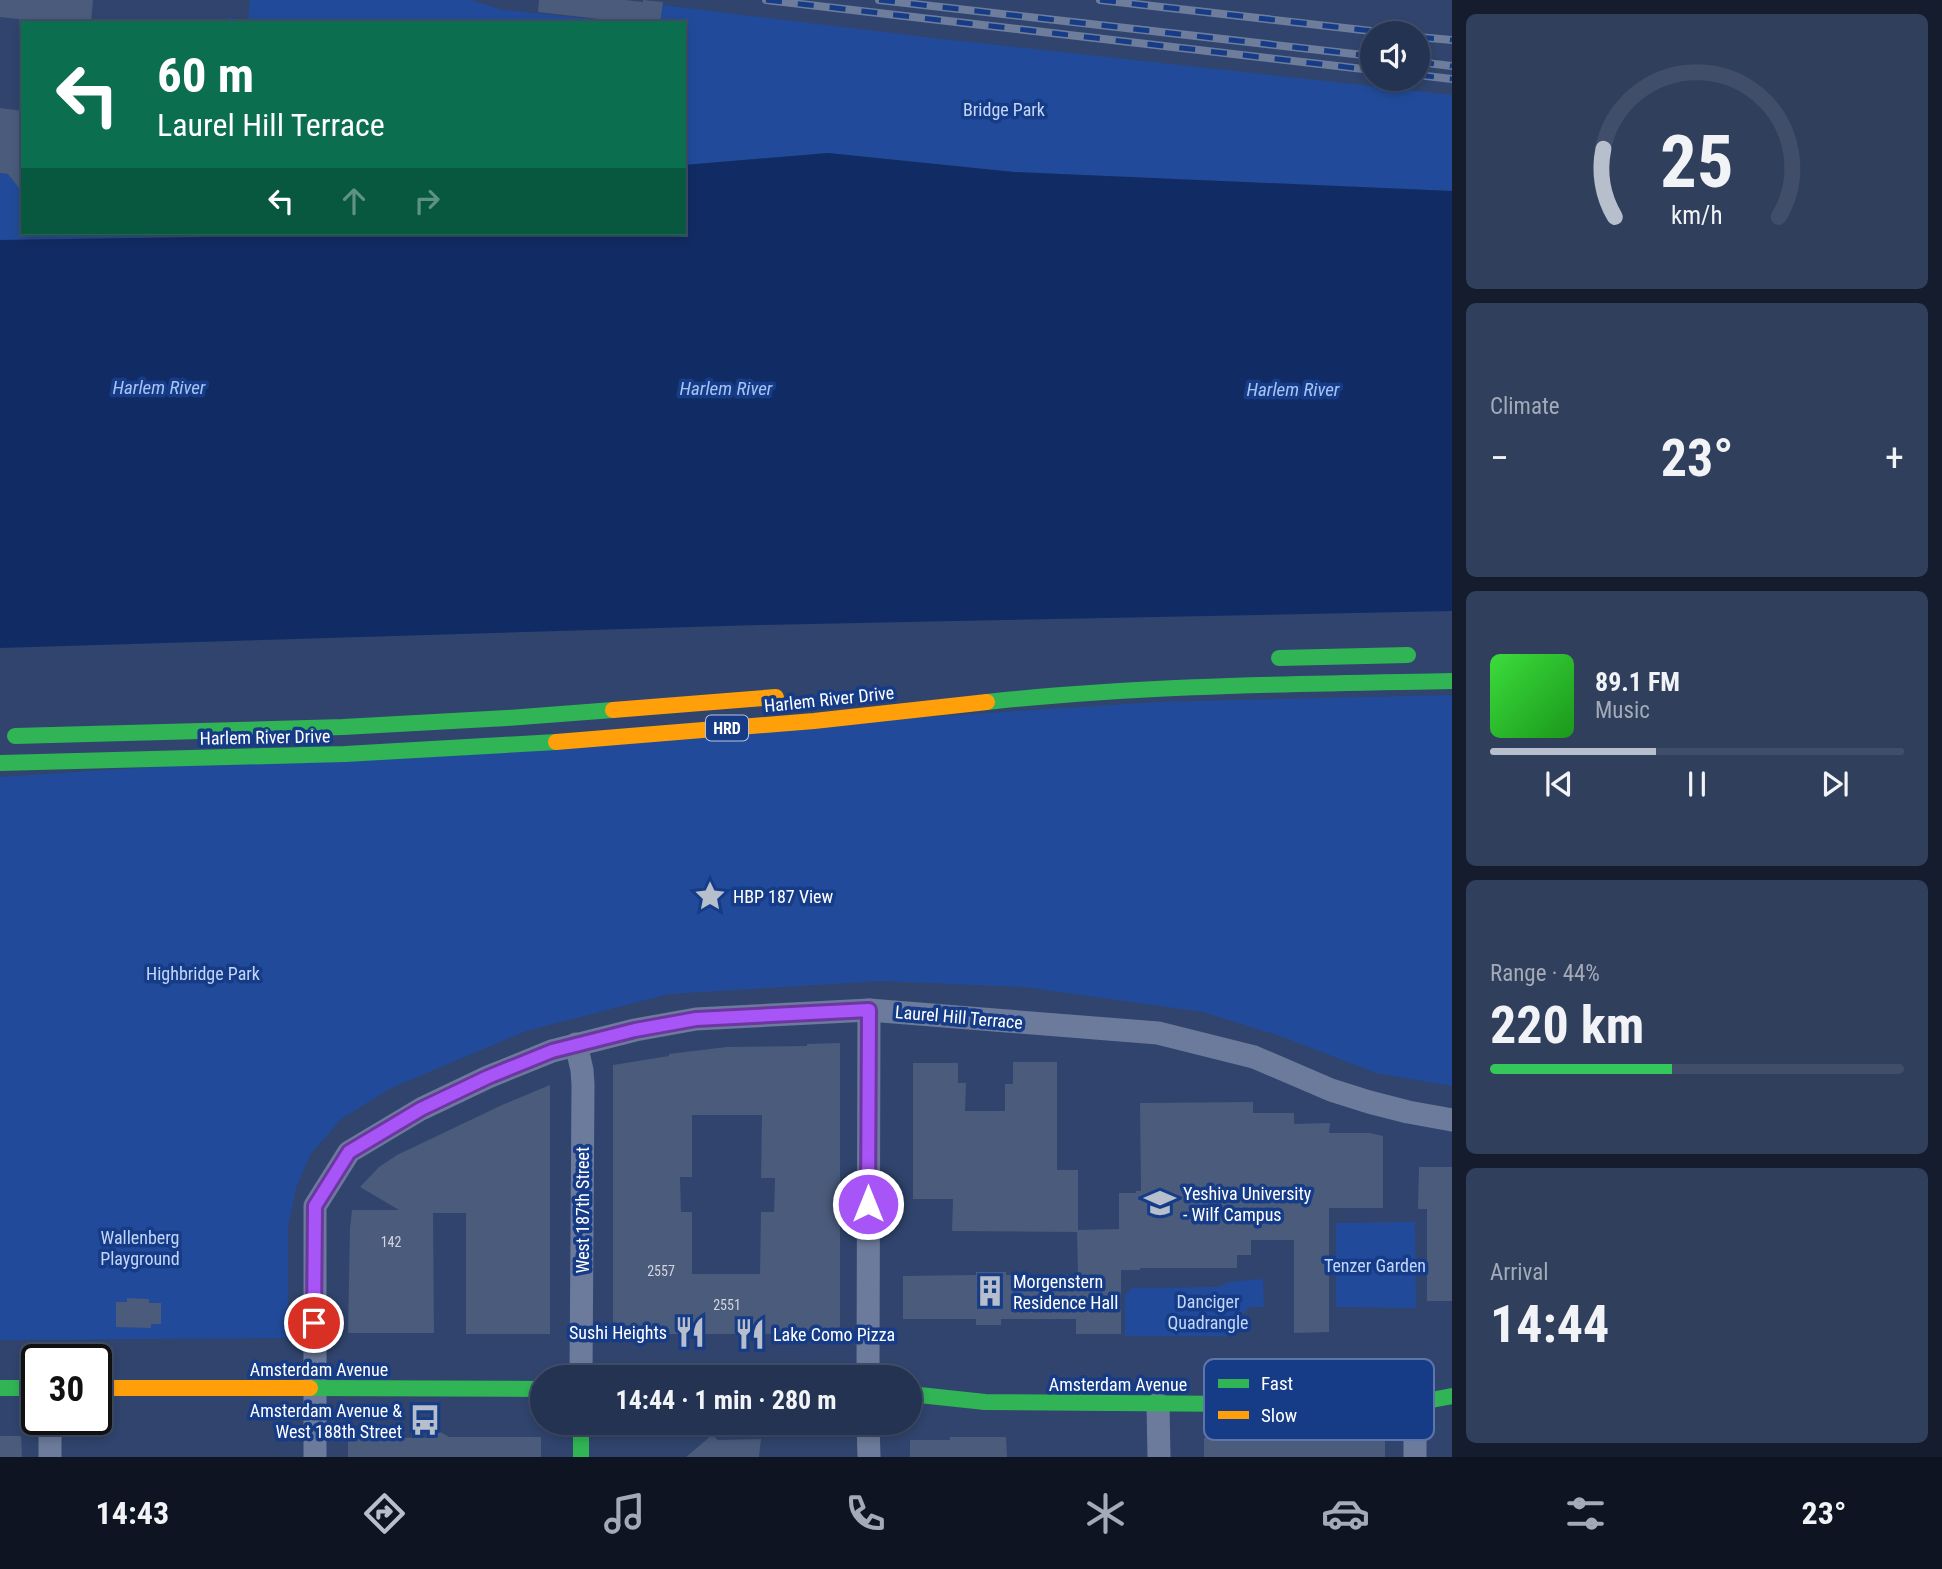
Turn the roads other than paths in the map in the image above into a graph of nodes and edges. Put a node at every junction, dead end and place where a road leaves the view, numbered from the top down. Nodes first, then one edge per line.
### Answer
1 (1425, 654) dead end
2 (1265, 658) dead end
3 (1452, 681) edge
4 (786, 697) dead end
5 (0, 736) edge
6 (0, 763) edge
7 (869, 1010) junction
8 (576, 1045) junction
9 (1452, 1120) edge
10 (581, 1365) edge
11 (867, 1365) edge
12 (0, 1388) edge
13 (21, 1388) edge
14 (112, 1388) edge
15 (314, 1388) junction
16 (530, 1389) edge
17 (922, 1395) edge
18 (1452, 1396) edge
19 (1434, 1399) edge
20 (1158, 1404) junction
21 (1204, 1404) edge
22 (50, 1435) edge
23 (581, 1435) edge
24 (868, 1435) edge
25 (50, 1457) edge
26 (314, 1457) edge
27 (581, 1457) edge
28 (869, 1457) edge
29 (1159, 1457) edge

1 - 2 main road
3 - 6 main road, Harlem River Drive / HRD
4 - 5 main road, Harlem River Drive / HRD
7 - 8 street, Laurel Hill Terrace
7 - 9 street, Laurel Hill Terrace
7 - 11 street
8 - 10 street, West 187th Street
8 - 15 street, Laurel Hill Terrace
12 - 13 main road
14 - 15 main road, Amsterdam Avenue
15 - 16 main road, Amsterdam Avenue
15 - 26 street, Laurel Hill Terrace
17 - 20 main road, Amsterdam Avenue
18 - 19 main road, Amsterdam Avenue
20 - 21 main road, Amsterdam Avenue
20 - 29 street
22 - 25 street
23 - 27 main road
24 - 28 street

